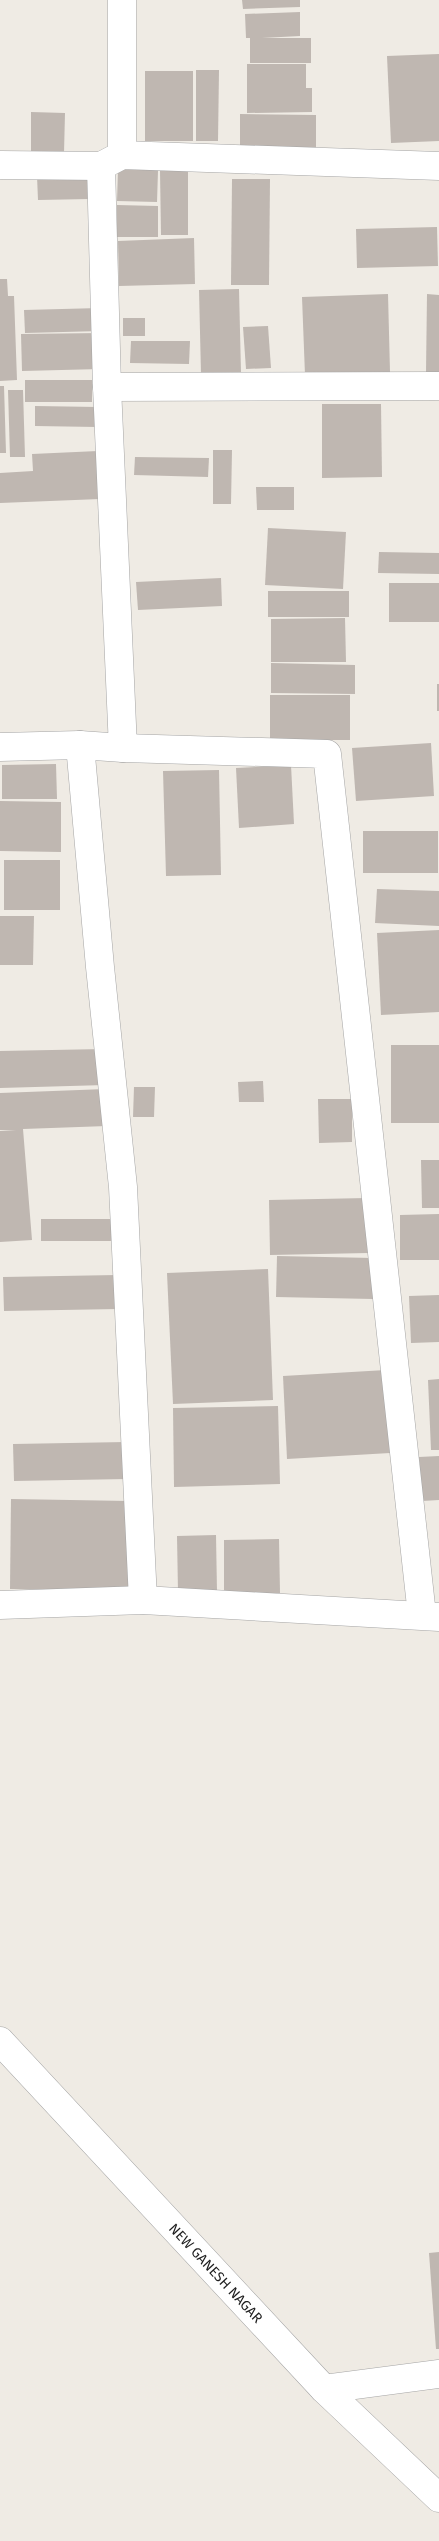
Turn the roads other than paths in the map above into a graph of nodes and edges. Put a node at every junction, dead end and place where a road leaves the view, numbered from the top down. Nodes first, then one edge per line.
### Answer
1 (122, 0) edge
2 (111, 161) junction
3 (0, 165) edge
4 (439, 166) edge
5 (439, 386) edge
6 (107, 388) junction
7 (80, 744) junction
8 (0, 747) edge
9 (123, 748) junction
10 (143, 1600) junction
11 (0, 1605) edge
12 (431, 1616) edge
13 (0, 2040) edge
14 (439, 2374) edge
15 (324, 2389) junction
16 (439, 2498) edge

1 - 2 street
2 - 3 street
2 - 4 street
2 - 6 street
5 - 6 street
6 - 9 street
7 - 8 street
7 - 9 street
7 - 10 street
9 - 12 street
10 - 11 street
10 - 12 street
13 - 15 street, NEW GANESH NAGAR
14 - 15 street
15 - 16 street, NEW GANESH NAGAR

